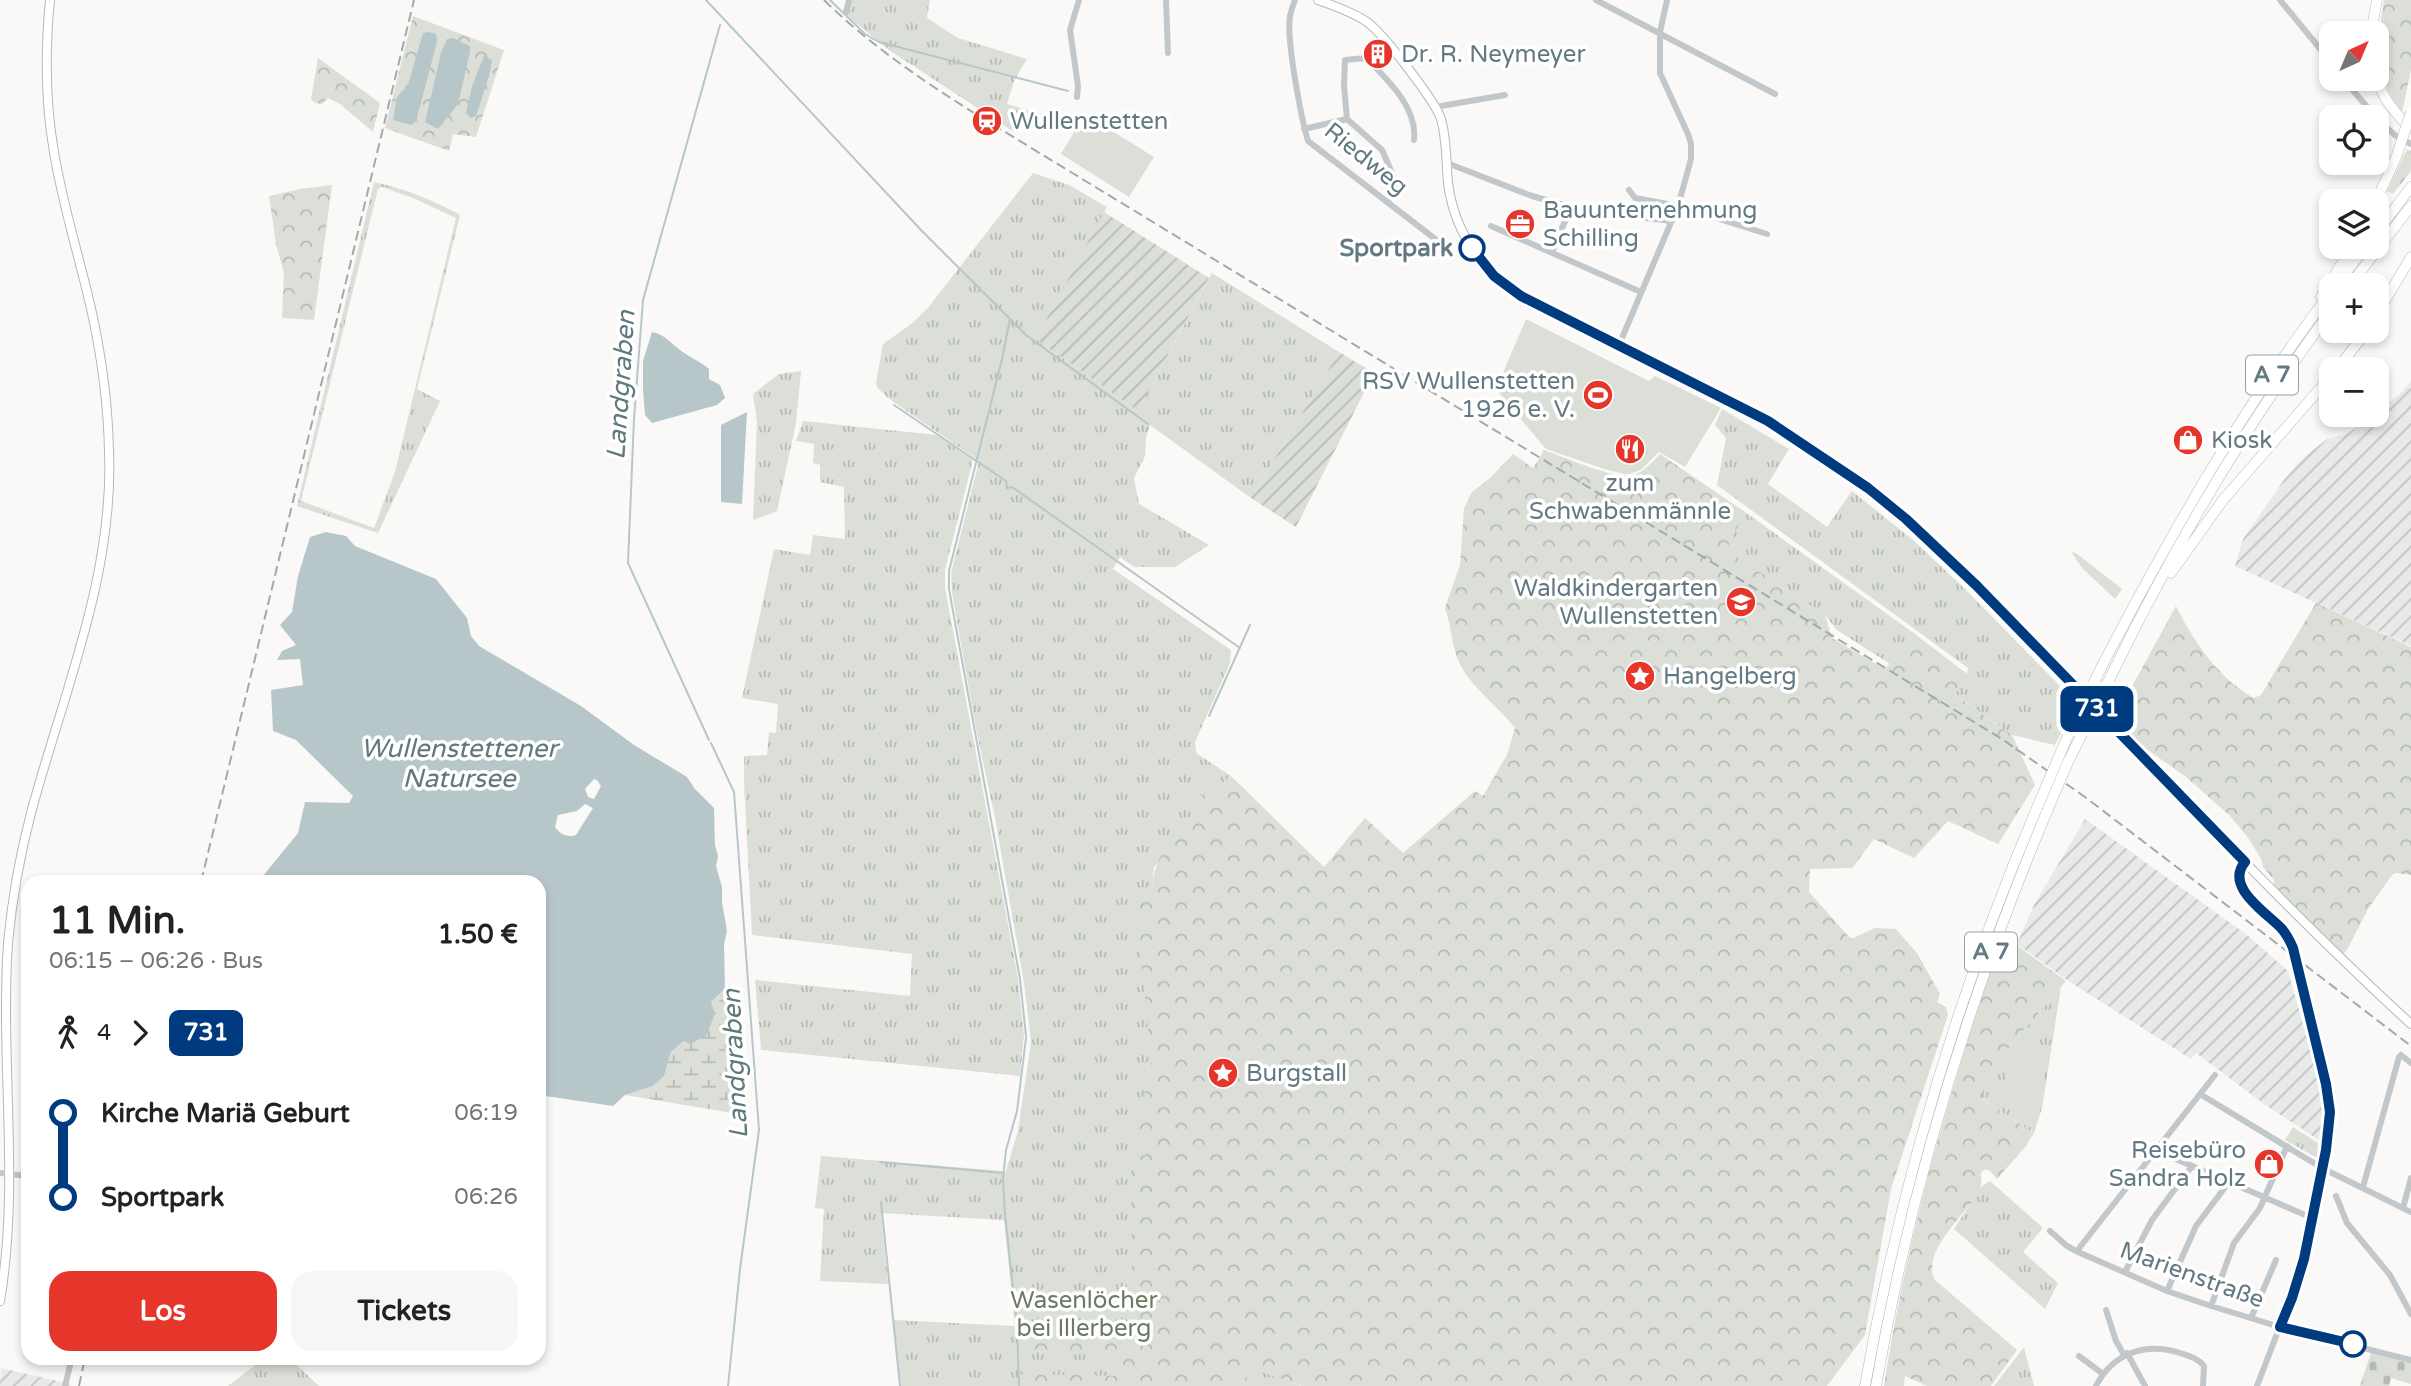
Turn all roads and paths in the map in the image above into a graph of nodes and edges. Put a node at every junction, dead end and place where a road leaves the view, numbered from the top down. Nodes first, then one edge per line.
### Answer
1 (50, 0) edge
2 (849, 0) edge
3 (1079, 0) edge
4 (1166, 0) edge
5 (1295, 0) edge
6 (1318, 0) edge
7 (1597, 0) edge
8 (1667, 0) edge
9 (2280, 0) edge
10 (2377, 0) edge
11 (1332, 2) edge
12 (846, 12) dead end
13 (2373, 21) edge
14 (1660, 32) junction
15 (2319, 47) edge
16 (1168, 53) dead end
17 (2353, 91) edge
18 (2382, 91) edge
19 (1775, 94) dead end
20 (1505, 95) dead end
21 (1077, 97) dead end
22 (2365, 105) edge
23 (1435, 107) junction
24 (2411, 113) edge
25 (1348, 119) junction
26 (2411, 128) edge
27 (1304, 129) junction
28 (2389, 130) edge
29 (1414, 140) dead end
30 (2411, 144) edge
31 (1447, 163) junction
32 (2411, 187) edge
33 (2381, 189) edge
34 (1629, 190) dead end
35 (1387, 202) junction
36 (1678, 206) junction
37 (2411, 206) edge
38 (1620, 215) dead end
39 (2389, 216) edge
40 (1672, 221) junction
41 (1491, 226) dead end
42 (1767, 234) dead end
43 (1443, 245) dead end
44 (1552, 253) junction
45 (2411, 257) edge
46 (2344, 259) edge
47 (2357, 259) edge
48 (2345, 273) edge
49 (2359, 273) edge
50 (1641, 292) junction
51 (2389, 294) edge
52 (2319, 307) edge
53 (2305, 325) junction
54 (2319, 329) edge
55 (2358, 343) edge
56 (1619, 345) junction
57 (2346, 357) edge
58 (2319, 390) edge
59 (2137, 623) junction
60 (2042, 808) junction
61 (2245, 862) junction
62 (2411, 1024) edge
63 (2411, 1063) edge
64 (2215, 1075) dead end
65 (2200, 1094) junction
66 (1934, 1115) junction
67 (2287, 1146) junction
68 (2155, 1150) junction
69 (2192, 1166) junction
70 (2322, 1168) junction
71 (4, 1173) edge
72 (2411, 1178) edge
73 (2229, 1182) junction
74 (2363, 1187) junction
75 (2336, 1196) dead end
76 (2265, 1198) junction
77 (2403, 1208) junction
78 (2411, 1212) edge
79 (2312, 1219) junction
80 (2050, 1231) dead end
81 (2078, 1252) junction
82 (2276, 1260) dead end
83 (2125, 1272) junction
84 (2167, 1291) junction
85 (0, 1301) edge
86 (2211, 1306) junction
87 (2106, 1310) dead end
88 (2411, 1314) edge
89 (2251, 1318) junction
90 (2280, 1327) junction
91 (2126, 1354) junction
92 (2079, 1356) dead end
93 (2411, 1360) edge
94 (70, 1365) edge
95 (2103, 1374) junction
96 (65, 1386) edge
97 (1866, 1386) edge
98 (1876, 1386) edge
99 (2095, 1386) edge
100 (2145, 1386) edge
101 (2203, 1386) edge
102 (2257, 1386) edge

1 - 71 main road
2 - 12 street
3 - 21 street
4 - 16 street
5 - 27 street, Riedweg
6 - 11 main road
7 - 14 street
8 - 14 street
9 - 15 street
10 - 13 highway
11 - 23 main road
14 - 19 street
14 - 36 street
17 - 22 street
18 - 26 highway
20 - 23 street
23 - 31 main road
24 - 33 highway, bridge
25 - 27 street
25 - 29 street
25 - 35 street
27 - 35 street, Riedweg
28 - 30 street
31 - 44 street
31 - 56 main road
32 - 39 highway
34 - 36 street
35 - 43 street, Riedweg
36 - 40 street
36 - 42 street
37 - 49 highway
38 - 40 street
40 - 50 street
41 - 44 street
44 - 50 street
45 - 51 highway
46 - 53 highway
47 - 48 highway
50 - 56 street
52 - 53 highway, A 7
53 - 60 highway, A 7, bridge
54 - 59 highway, A 7
55 - 57 highway
56 - 61 main road
58 - 59 highway
59 - 60 highway, A 7, bridge
60 - 66 highway, A 7
61 - 62 main road
61 - 70 street
63 - 74 street
64 - 65 street
65 - 67 street
65 - 68 street
66 - 97 highway, A 7
66 - 98 highway, A 7
67 - 70 street
67 - 76 street
68 - 69 street
68 - 81 street
69 - 73 street
69 - 83 street
70 - 74 street
70 - 79 street
71 - 85 main road
72 - 77 street
73 - 76 street
73 - 84 street
74 - 77 street
75 - 88 street
76 - 79 street
76 - 86 street
77 - 78 street
79 - 90 street
80 - 81 street, Marienstraße
81 - 83 street, Marienstraße
82 - 89 street
83 - 84 street, Marienstraße
84 - 86 street, Marienstraße
86 - 89 street, Marienstraße
87 - 91 street
89 - 90 street, Marienstraße
90 - 93 street, Marienstraße
90 - 102 street
91 - 95 street
91 - 100 street
91 - 101 street
92 - 95 street
94 - 96 street
95 - 99 street

